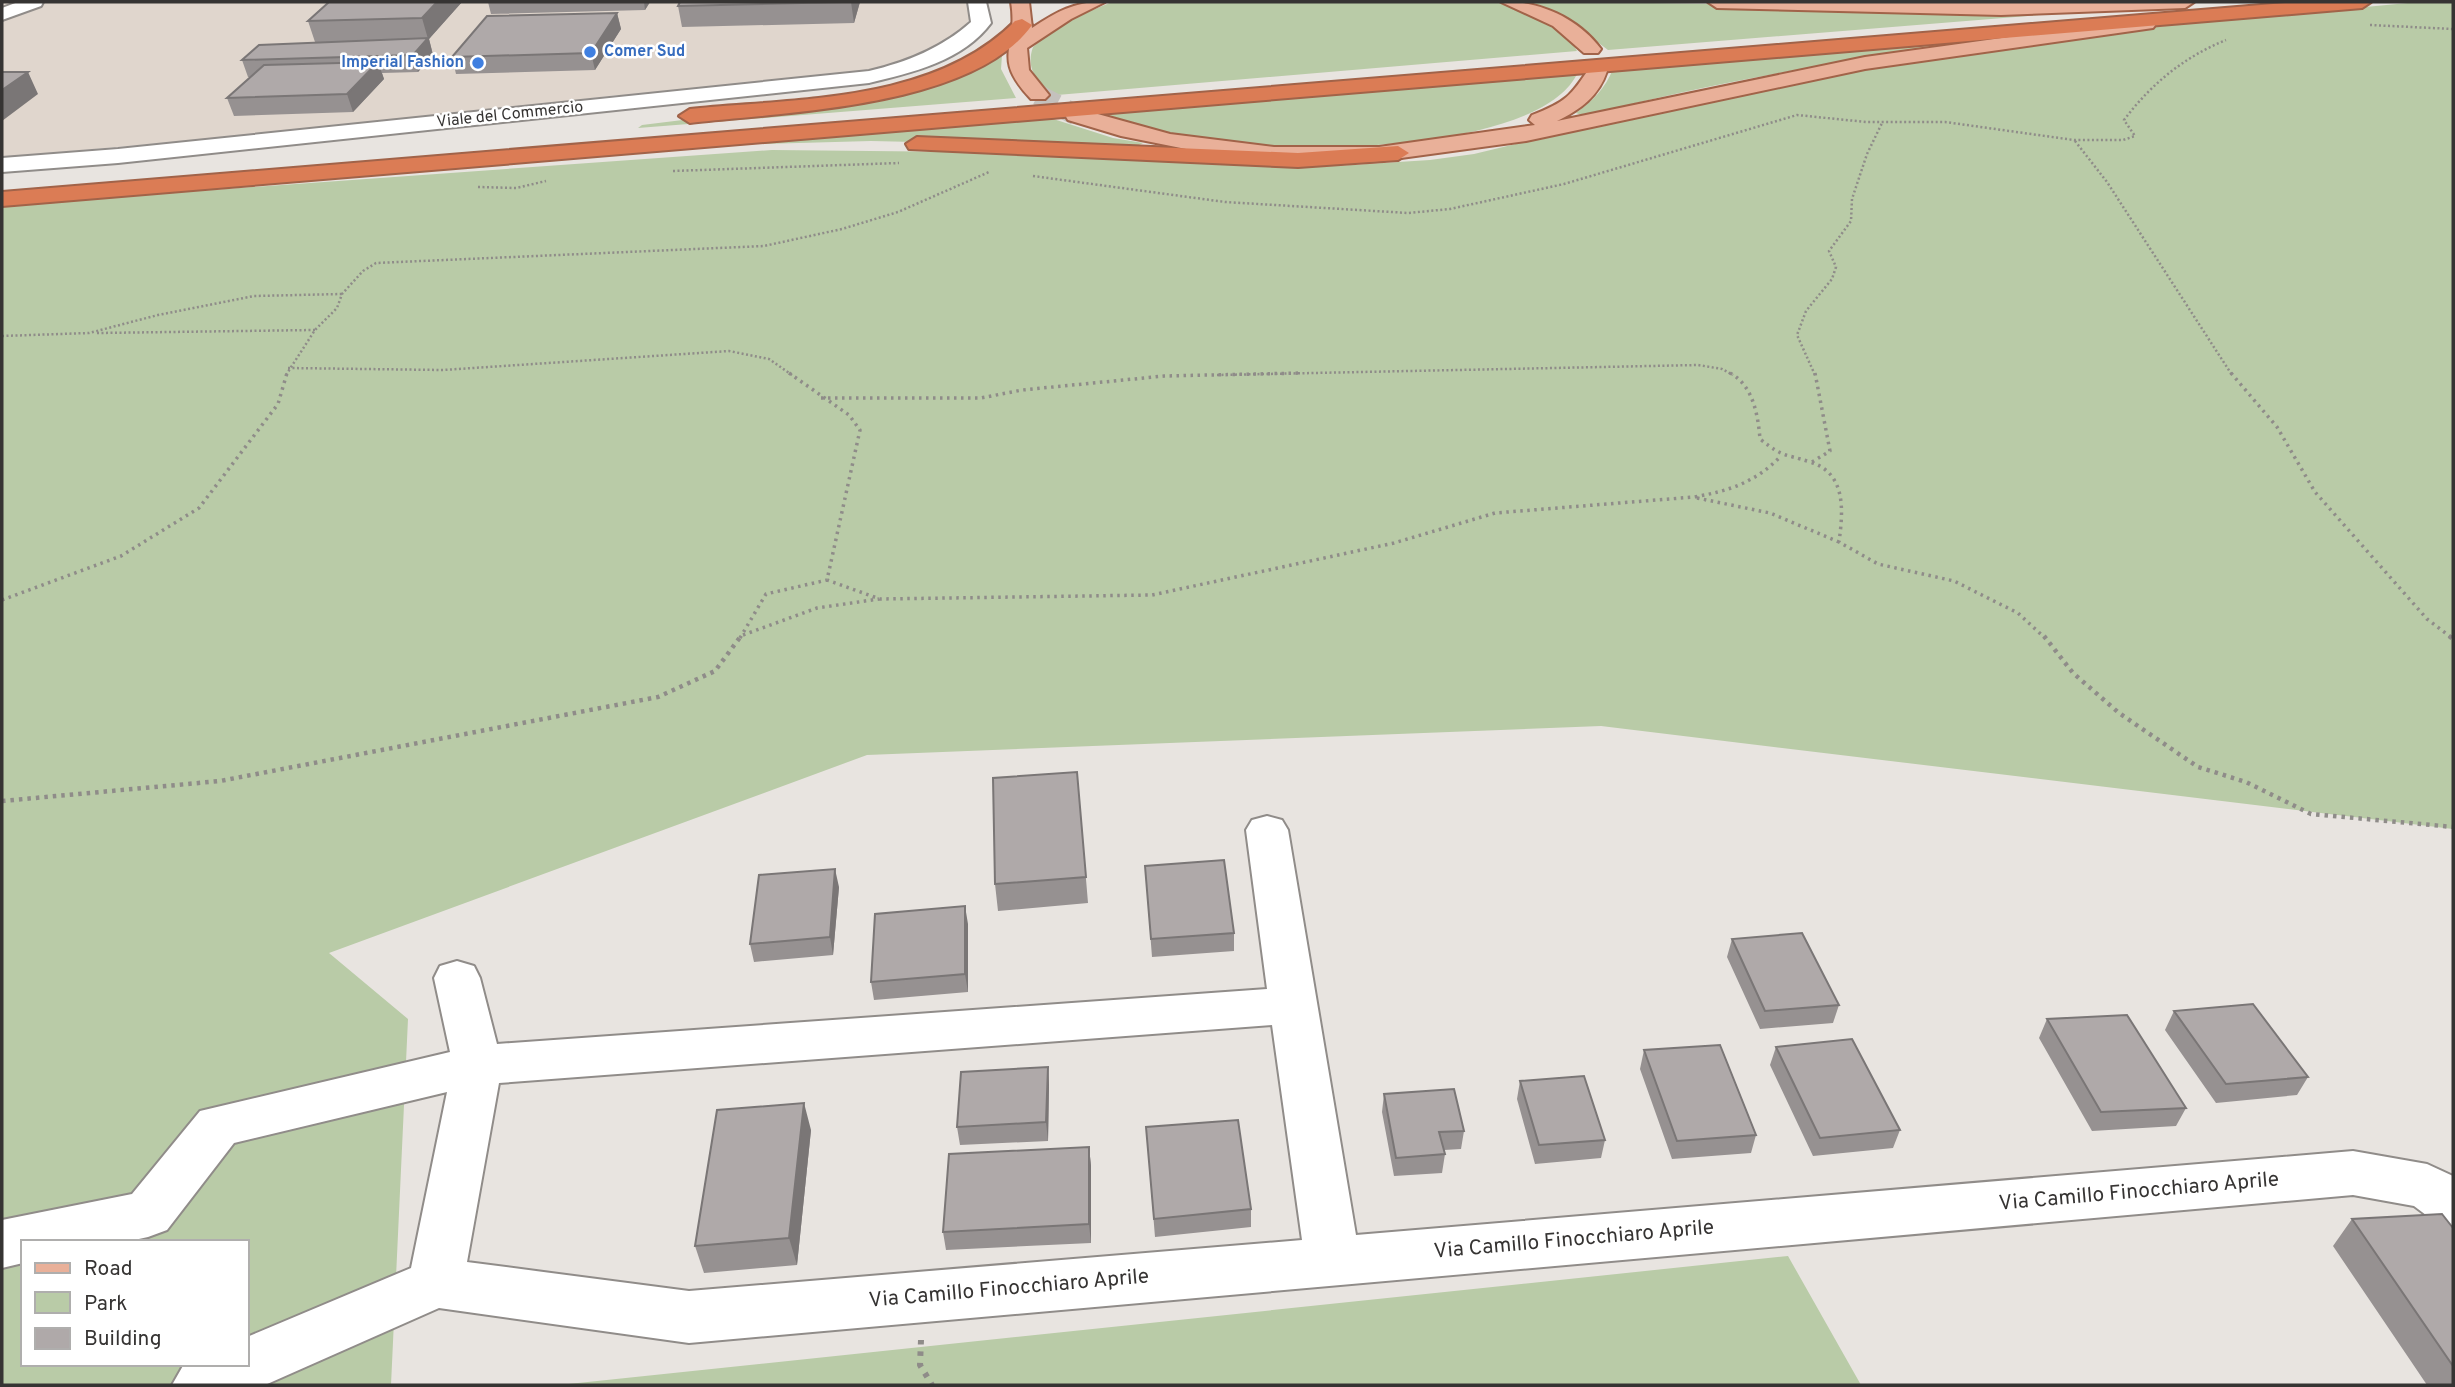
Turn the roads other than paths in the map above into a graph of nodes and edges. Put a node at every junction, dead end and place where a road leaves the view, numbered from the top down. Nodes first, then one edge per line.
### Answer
1 (34, 2) edge
2 (977, 2) edge
3 (1020, 2) edge
4 (1096, 2) edge
5 (1510, 2) edge
6 (1717, 2) edge
7 (2185, 2) edge
8 (2242, 2) edge
9 (2362, 2) edge
10 (2374, 2) edge
11 (2, 14) edge
12 (1020, 35) junction
13 (1591, 49) dead end
14 (1597, 71) dead end
15 (1038, 95) tunnel mouth
16 (1076, 115) tunnel mouth
17 (1452, 145) junction
18 (1398, 153) junction
19 (2, 165) edge
20 (131, 176) junction
21 (185, 183) junction
22 (2, 187) edge
23 (2, 199) edge
24 (1267, 830) dead end
25 (457, 978) dead end
26 (1293, 1005) junction
27 (477, 1065) junction
28 (2453, 1205) edge
29 (21, 1240) edge
30 (21, 1240) edge
31 (2, 1244) edge
32 (1333, 1261) junction
33 (436, 1283) junction
34 (248, 1365) edge
35 (245, 1366) edge
36 (201, 1385) edge

1 - 11 street
2 - 19 street, Viale del Commercio
3 - 12 main road
4 - 12 main road
5 - 13 main road
6 - 7 main road
8 - 20 highway
9 - 21 highway
10 - 17 main road
12 - 15 main road
12 - 20 highway
14 - 17 main road
16 - 18 main road
17 - 18 main road
18 - 21 highway
20 - 22 highway
21 - 23 highway
24 - 26 street
25 - 27 street
26 - 27 street
26 - 32 street
27 - 30 street
27 - 33 street
28 - 32 street, Via Camillo Finocchiaro Aprile
29 - 31 street
32 - 33 street, Via Camillo Finocchiaro Aprile
33 - 34 street
35 - 36 street

